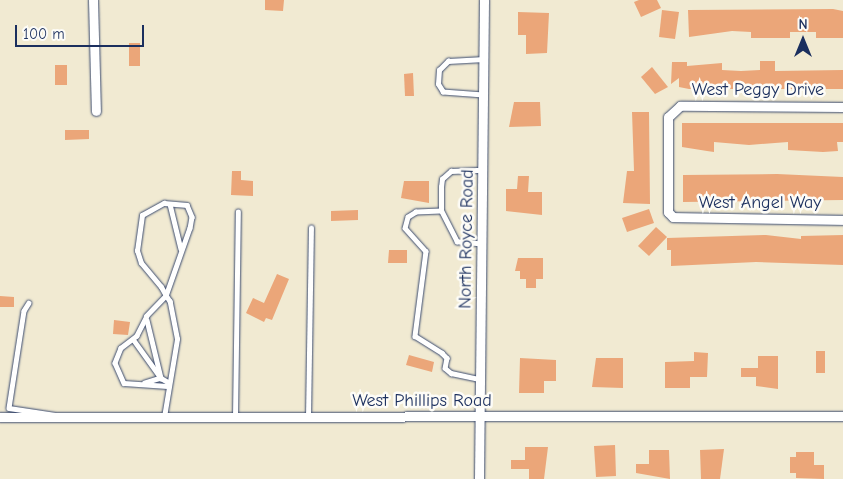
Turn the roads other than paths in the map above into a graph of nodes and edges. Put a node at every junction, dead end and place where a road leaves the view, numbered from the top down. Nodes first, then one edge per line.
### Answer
1 (94, 0) edge
2 (484, 0) edge
3 (484, 59) junction
4 (484, 95) junction
5 (843, 107) edge
6 (96, 111) dead end
7 (484, 170) junction
8 (170, 204) junction
9 (441, 211) junction
10 (238, 212) dead end
11 (678, 219) joint
12 (843, 220) edge
13 (311, 228) dead end
14 (483, 244) junction
15 (181, 249) junction
16 (166, 296) junction
17 (30, 303) dead end
18 (147, 316) junction
19 (134, 339) junction
20 (161, 378) junction
21 (482, 380) junction
22 (141, 384) junction
23 (168, 384) junction
24 (843, 416) edge
25 (0, 417) edge
26 (62, 417) junction
27 (164, 417) junction
28 (235, 417) junction
29 (308, 417) junction
30 (480, 417) junction
31 (479, 479) edge

1 - 6 street
2 - 3 street, North Royce Road
3 - 4 street, North Royce Road
3 - 4 lane
4 - 7 street, North Royce Road
5 - 11 street, West Peggy Drive
7 - 9 lane
7 - 14 street, North Royce Road
8 - 15 lane
8 - 15 lane
8 - 16 lane
9 - 14 lane
9 - 21 lane
10 - 28 lane
11 - 12 street, West Angel Way
13 - 29 lane
14 - 21 street, North Royce Road
15 - 16 lane
16 - 18 lane
16 - 23 lane
17 - 26 lane
18 - 19 lane
18 - 20 lane
19 - 20 lane
19 - 22 lane
20 - 22 lane
20 - 23 lane
21 - 30 street, North Royce Road
22 - 23 lane
23 - 27 lane
24 - 30 street, West Phillips Road
25 - 26 street, West Phillips Road
26 - 27 street, West Phillips Road
27 - 28 street, West Phillips Road
28 - 29 street, West Phillips Road
29 - 30 street, West Phillips Road
30 - 31 street, North Royce Road

